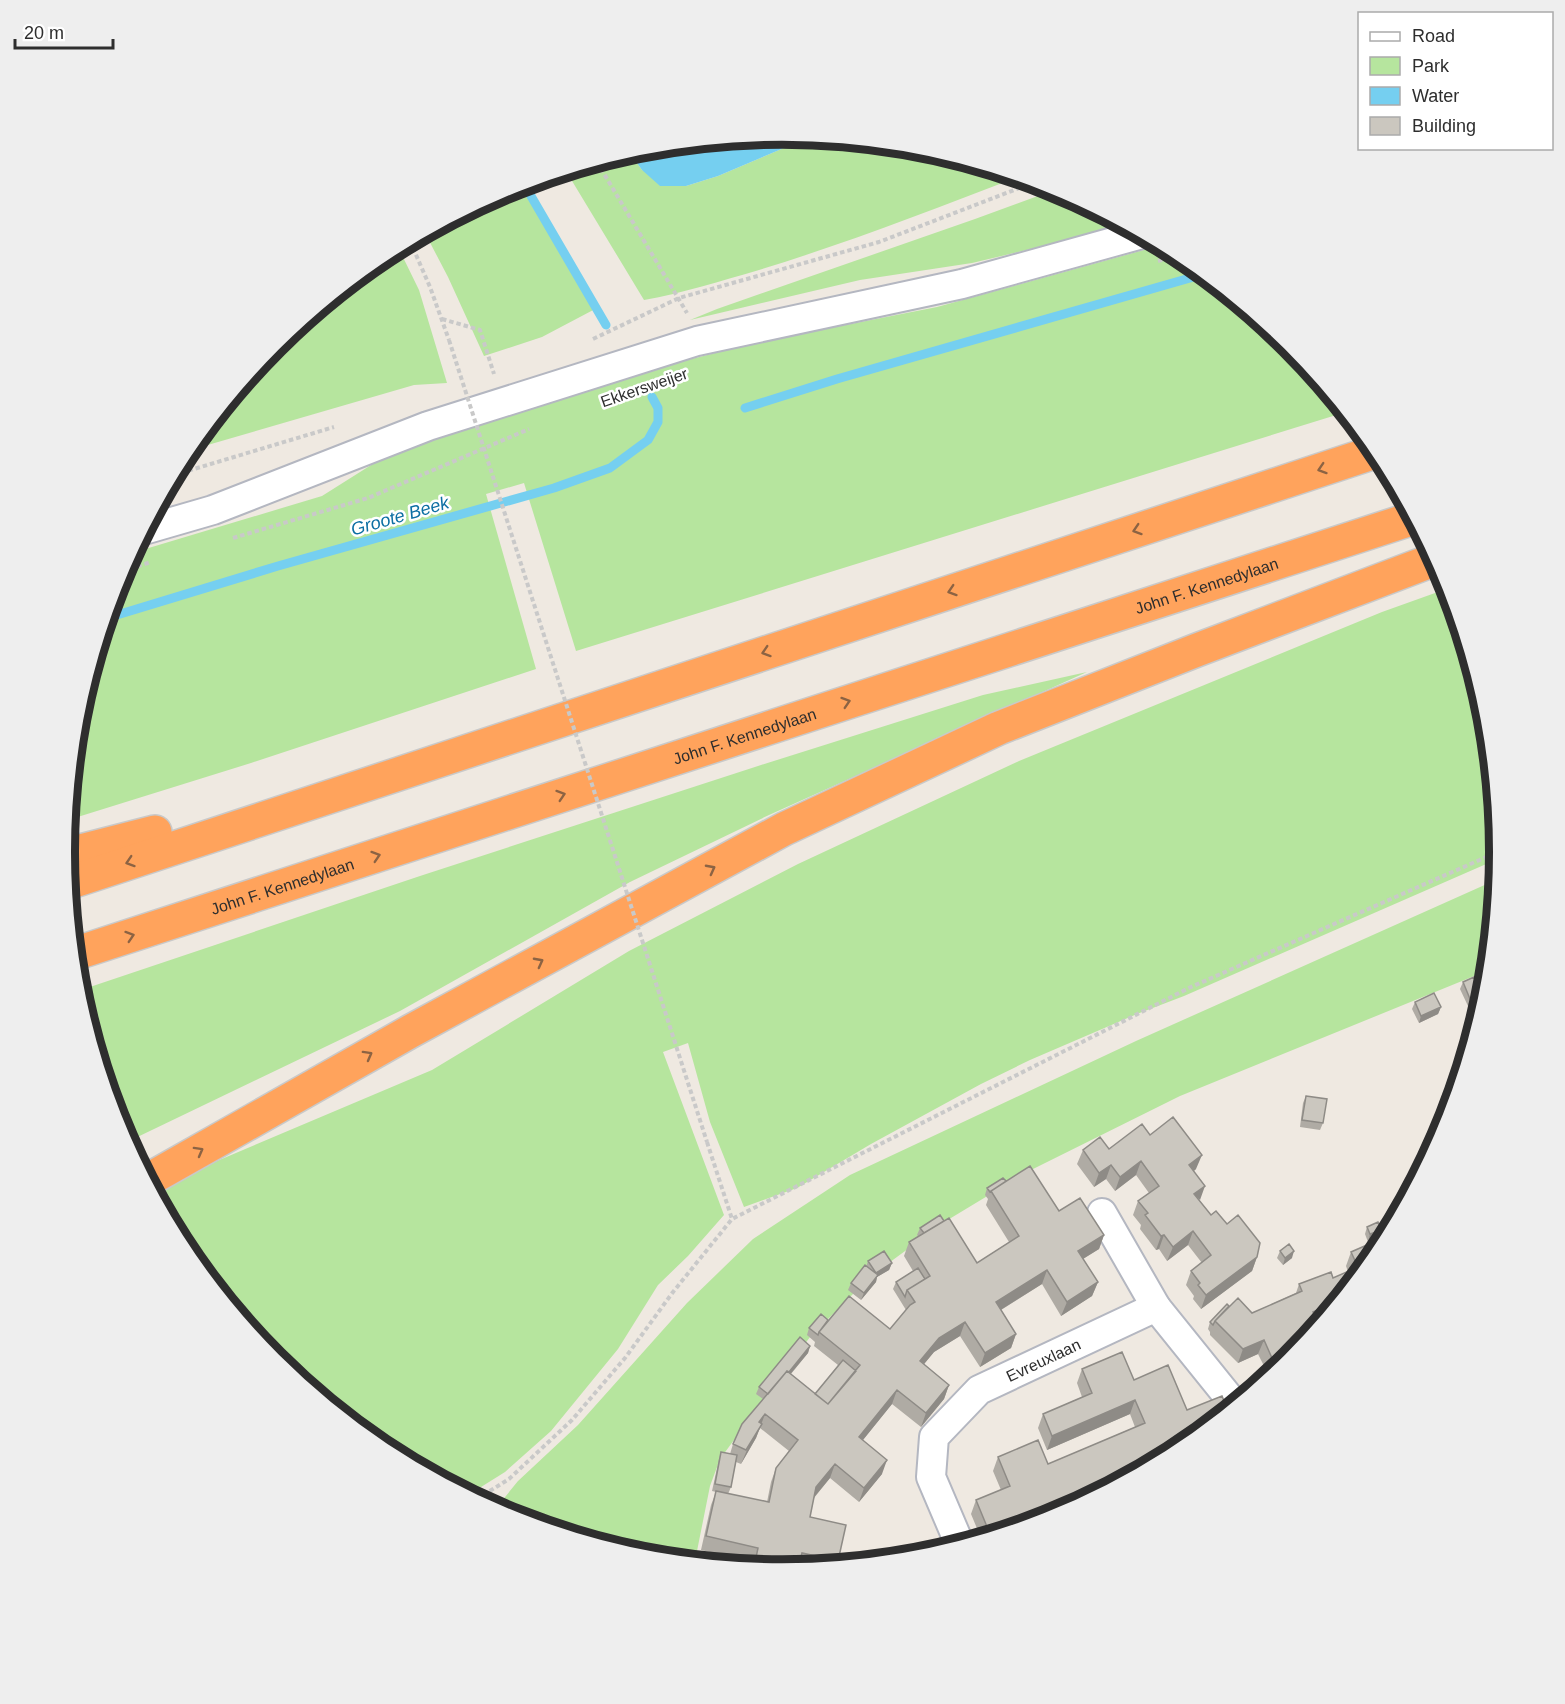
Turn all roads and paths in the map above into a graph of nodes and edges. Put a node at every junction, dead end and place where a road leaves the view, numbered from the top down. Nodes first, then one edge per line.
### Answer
1 (601, 169) edge
2 (1023, 187) edge
3 (1132, 237) edge
4 (414, 248) edge
5 (1167, 259) edge
6 (1147, 264) dead end
7 (441, 318) junction
8 (494, 375) dead end
9 (531, 428) dead end
10 (1368, 454) edge
11 (1407, 520) edge
12 (154, 527) edge
13 (223, 541) dead end
14 (156, 561) dead end
15 (1428, 562) edge
16 (135, 567) edge
17 (405, 770) junction
18 (75, 852) edge
19 (1490, 855) edge
20 (76, 880) edge
21 (82, 952) edge
22 (154, 1177) edge
23 (1102, 1213) dead end
24 (732, 1219) junction
25 (1156, 1307) junction
26 (1230, 1399) edge
27 (486, 1494) edge
28 (957, 1537) edge

1 - 2 path
3 - 12 street, Ekkersweijer
4 - 7 path
5 - 6 path
7 - 8 path
7 - 24 path, bridge
9 - 13 path
10 -> 17 highway
21 -> 11 highway, John F. Kennedylaan
14 - 16 path
22 -> 15 highway
17 - 18 highway
17 -> 20 highway
19 - 24 path
23 - 25 street
24 - 27 path
25 - 26 street
25 - 28 street, Evreuxlaan

